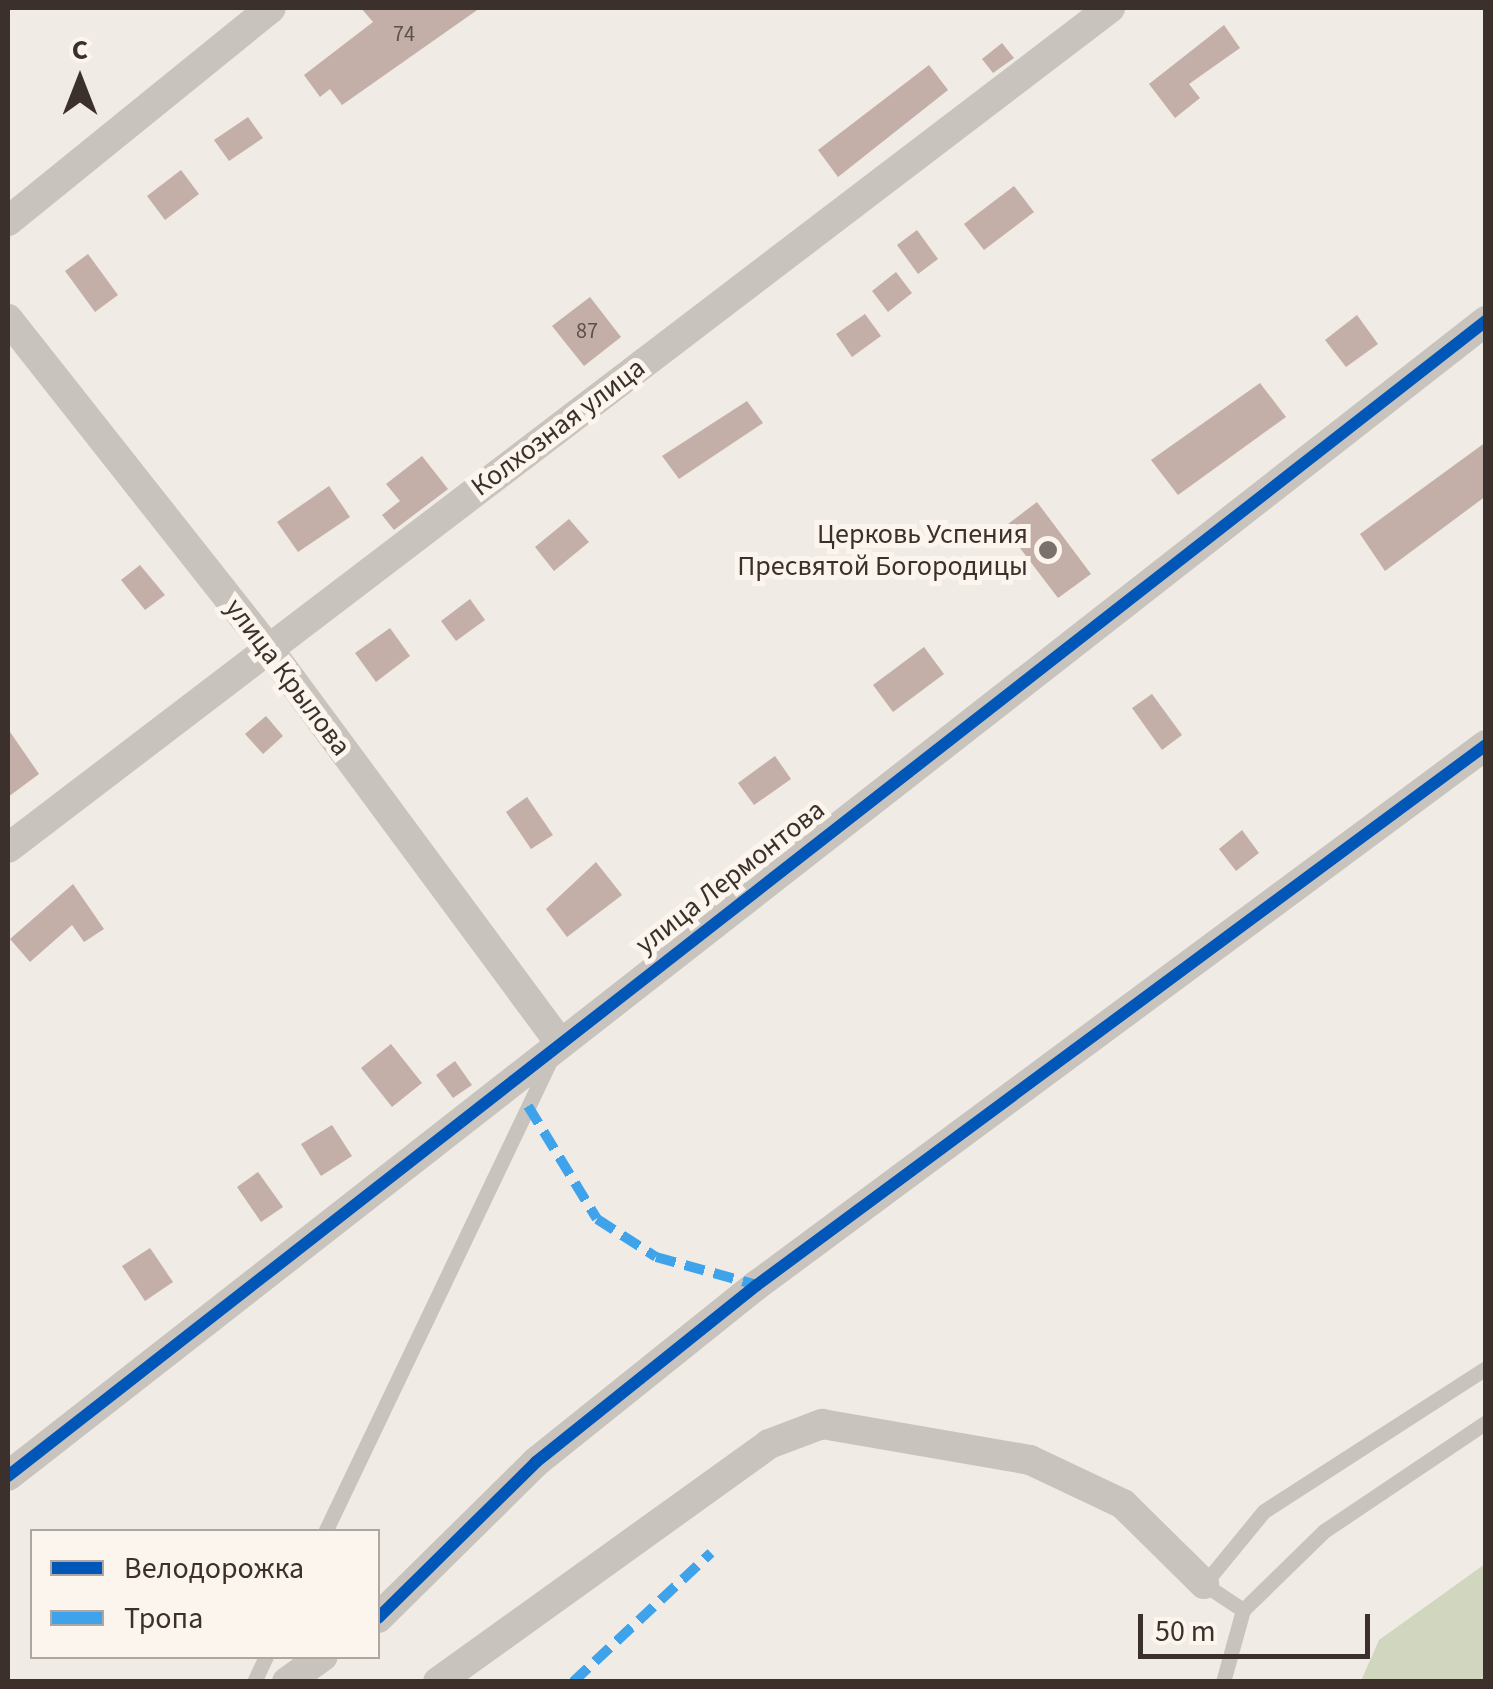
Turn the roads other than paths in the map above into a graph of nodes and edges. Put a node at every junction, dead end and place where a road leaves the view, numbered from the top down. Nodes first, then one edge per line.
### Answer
1 (272, 8) edge
2 (1110, 8) edge
3 (8, 221) edge
4 (8, 319) edge
5 (1486, 321) edge
6 (268, 647) junction
7 (1486, 745) edge
8 (8, 848) edge
9 (559, 1041) junction
10 (1486, 1368) edge
11 (1486, 1422) edge
12 (8, 1476) edge
13 (327, 1529) edge
14 (1204, 1584) junction
15 (1243, 1610) junction
16 (380, 1616) edge
17 (265, 1659) edge
18 (319, 1659) edge
19 (254, 1682) edge
20 (288, 1682) edge
21 (438, 1682) edge
22 (1222, 1682) edge

1 - 3 street
2 - 6 street, Колхозная улица
4 - 6 street, улица Крылова
5 - 9 street, улица Лермонтова
6 - 8 street, Колхозная улица
6 - 9 street, улица Крылова
7 - 16 street
9 - 12 street, улица Лермонтова
9 - 13 lane
10 - 14 lane
11 - 15 lane
14 - 15 lane
14 - 21 street
15 - 22 lane
17 - 19 lane
18 - 20 street

